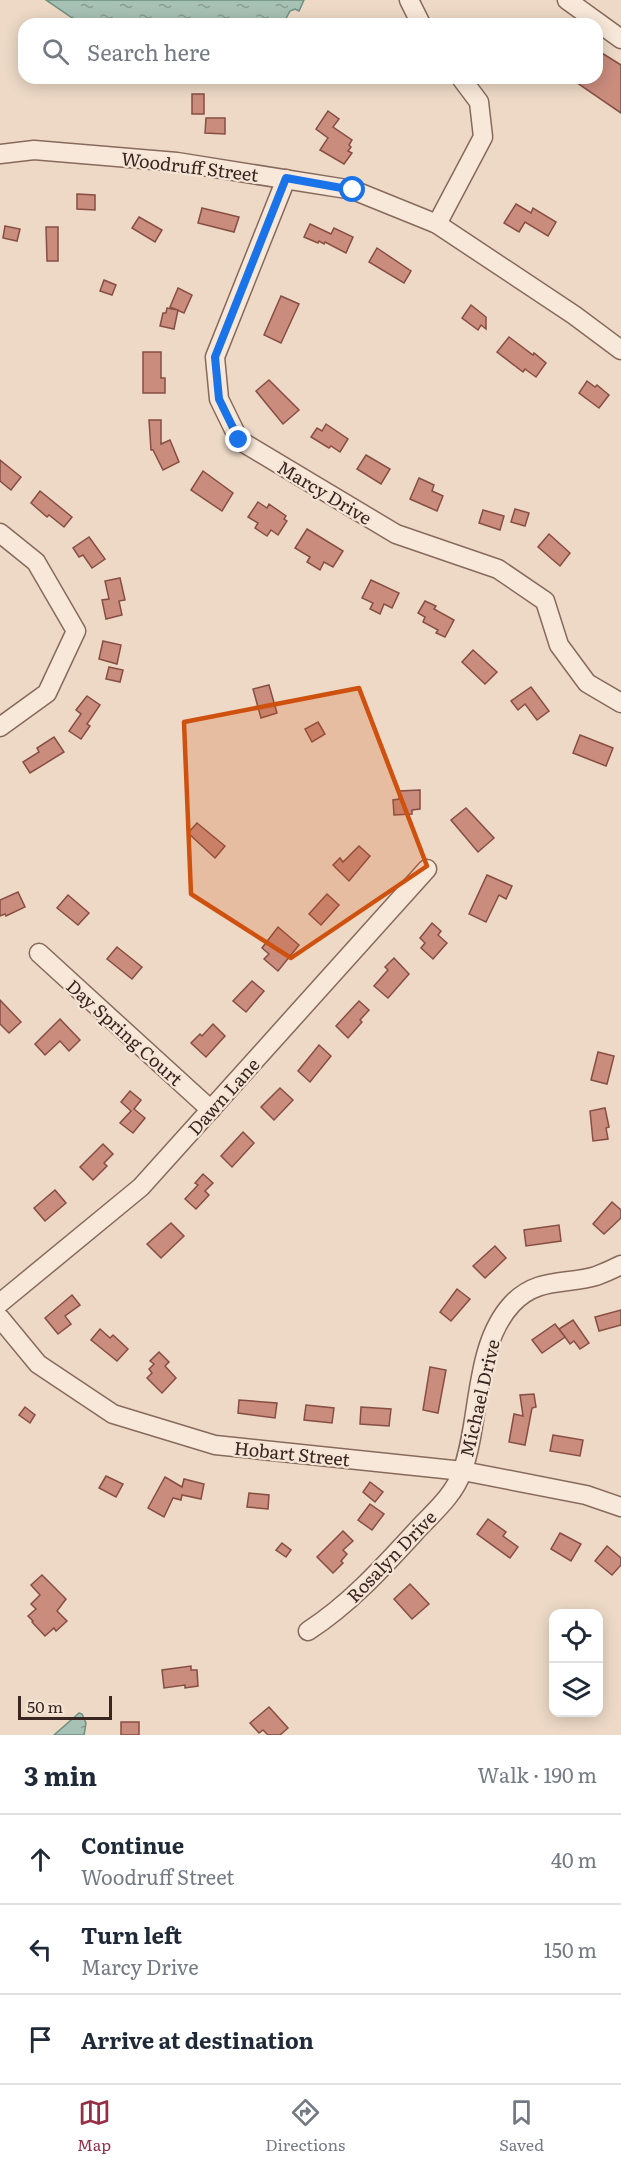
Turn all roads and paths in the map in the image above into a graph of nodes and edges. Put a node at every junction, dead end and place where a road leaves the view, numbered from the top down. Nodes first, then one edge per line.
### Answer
1 (409, 0) edge
2 (567, 0) edge
3 (418, 18) edge
4 (592, 18) edge
5 (603, 26) edge
6 (621, 39) edge
7 (465, 84) edge
8 (0, 154) edge
9 (286, 178) junction
10 (437, 224) junction
11 (621, 350) edge
12 (0, 533) edge
13 (621, 703) edge
14 (0, 727) edge
15 (427, 869) dead end
16 (39, 953) dead end
17 (211, 1110) junction
18 (621, 1265) edge
19 (0, 1303) edge
20 (0, 1318) edge
21 (463, 1471) junction
22 (621, 1508) edge
23 (308, 1631) dead end

1 - 3 street
2 - 4 street
5 - 6 street
7 - 10 street
8 - 9 street, Woodruff Street
9 - 10 street, Woodruff Street
9 - 13 street, Marcy Drive
10 - 11 street, Woodruff Street
12 - 14 street
15 - 17 street, Dawn Lane
16 - 17 street, Day Spring Court
17 - 19 street, Dawn Lane
18 - 21 street, Michael Drive
20 - 21 street, Hobart Street
21 - 22 street, Hobart Street
21 - 23 street, Rosalyn Drive

